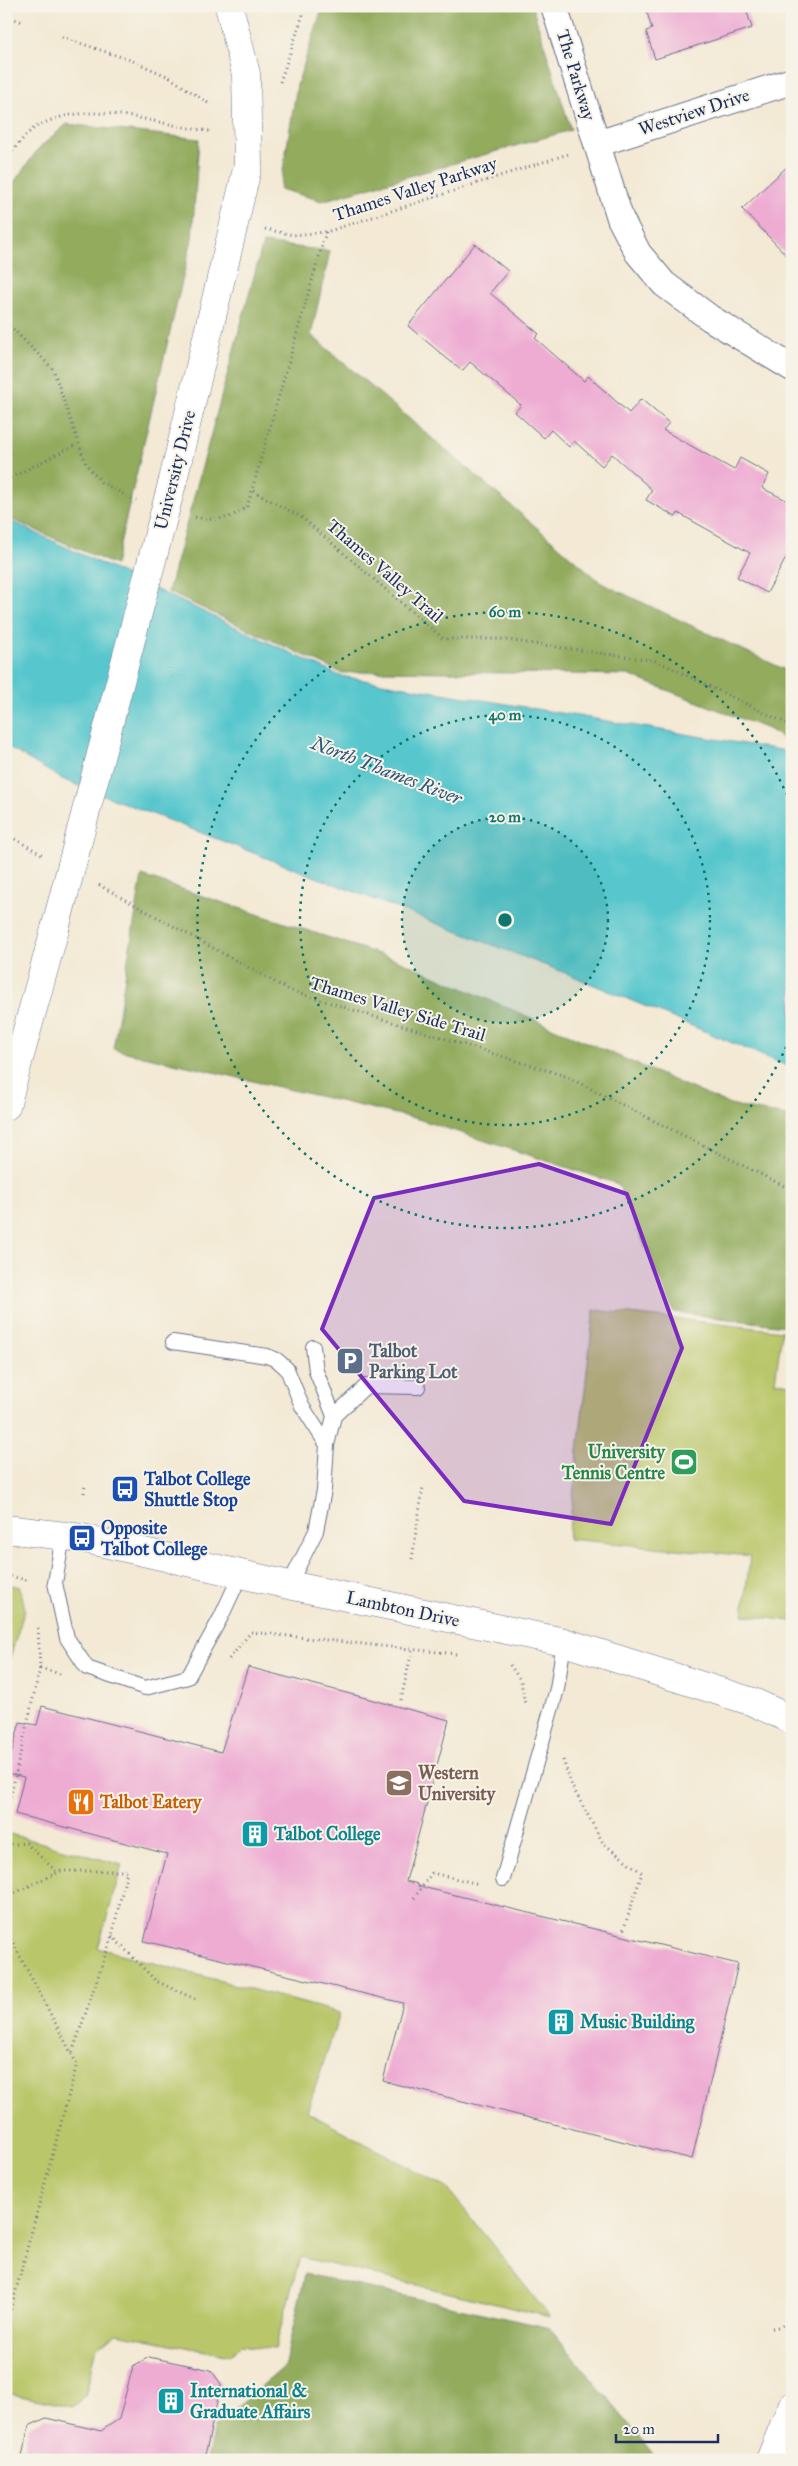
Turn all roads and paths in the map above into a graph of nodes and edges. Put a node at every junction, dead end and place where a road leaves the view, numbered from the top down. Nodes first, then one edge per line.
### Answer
1 (229, 6) edge
2 (306, 6) edge
3 (554, 6) edge
4 (6, 16) edge
5 (23, 22) dead end
6 (62, 37) dead end
7 (792, 81) edge
8 (280, 82) dead end
9 (208, 103) dead end
10 (210, 131) dead end
11 (597, 144) junction
12 (6, 159) edge
13 (235, 222) junction
14 (326, 232) junction
15 (6, 322) edge
16 (792, 368) edge
17 (6, 478) edge
18 (253, 491) joint
19 (792, 726) edge
20 (6, 834) edge
21 (44, 855) dead end
22 (96, 884) dead end
23 (6, 1106) edge
24 (792, 1190) edge
25 (174, 1342) dead end
26 (313, 1347) dead end
27 (418, 1387) dead end
28 (334, 1416) junction
29 (327, 1444) junction
30 (85, 1485) dead end
31 (422, 1487) dead end
32 (84, 1492) dead end
33 (6, 1528) edge
34 (63, 1536) junction
35 (412, 1559) dead end
36 (241, 1574) junction
37 (6, 1575) edge
38 (290, 1585) junction
39 (33, 1587) dead end
40 (38, 1626) dead end
41 (564, 1642) junction
42 (412, 1650) junction
43 (457, 1654) dead end
44 (503, 1661) dead end
45 (223, 1666) dead end
46 (40, 1668) junction
47 (68, 1676) dead end
48 (401, 1700) dead end
49 (525, 1706) dead end
50 (549, 1715) junction
51 (792, 1720) edge
52 (6, 1816) edge
53 (6, 1845) edge
54 (58, 1873) junction
55 (503, 1879) dead end
56 (482, 1885) dead end
57 (6, 1897) edge
58 (414, 1898) dead end
59 (6, 1930) edge
60 (623, 1931) dead end
61 (112, 1936) junction
62 (196, 1999) dead end
63 (72, 2054) junction
64 (792, 2312) edge
65 (6, 2327) edge
66 (772, 2328) dead end
67 (792, 2406) edge
68 (770, 2460) edge

1 - 13 street, University Drive
2 - 8 path
3 - 11 street, The Parkway
4 - 5 path
6 - 9 path
7 - 11 street, Westview Drive
10 - 12 path
11 - 14 path, Thames Valley Parkway
11 - 16 street, The Parkway
13 - 14 path
13 - 23 street, University Drive, bridge
14 - 18 path, Thames Valley Parkway
15 - 17 path
18 - 19 path, Thames Valley Trail
20 - 21 path
22 - 24 path, Thames Valley Side Trail
25 - 29 lane
26 - 28 lane
27 - 28 lane
28 - 29 lane
29 - 38 lane
30 - 32 path
31 - 35 path
33 - 34 street, Lambton Drive
34 - 36 street, Lambton Drive
34 - 36 lane
36 - 38 street, Lambton Drive
37 - 39 path
38 - 41 street, Lambton Drive
40 - 46 path
41 - 50 lane
41 - 51 street, Lambton Drive
42 - 43 path
42 - 45 path
42 - 48 path
44 - 49 path
46 - 47 path
46 - 52 path
50 - 55 lane
50 - 60 path
53 - 54 path
54 - 57 path
54 - 61 path
56 - 58 path
59 - 63 path
61 - 62 path
61 - 63 path
63 - 65 path
64 - 66 path
67 - 68 street

